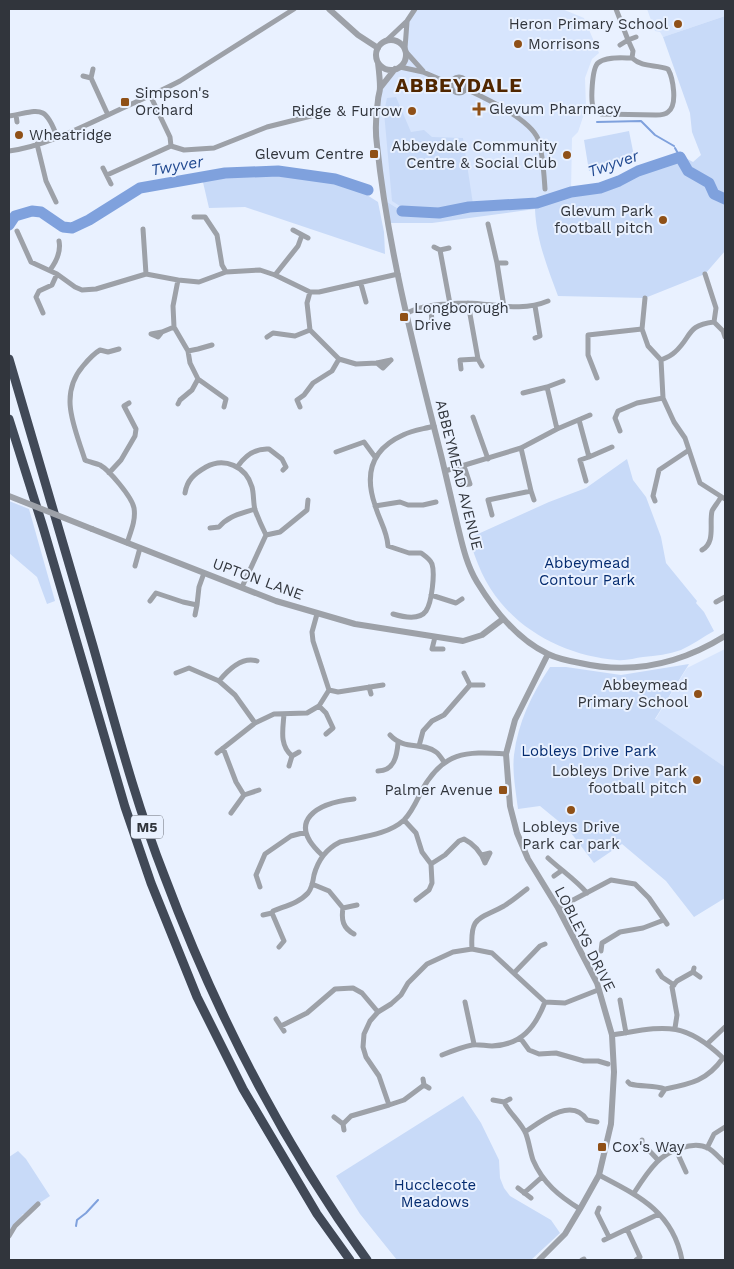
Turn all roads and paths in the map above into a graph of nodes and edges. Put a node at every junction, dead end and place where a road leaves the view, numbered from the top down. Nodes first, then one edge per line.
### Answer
1 (294, 9) edge
2 (329, 9) edge
3 (415, 9) edge
4 (616, 9) edge
5 (407, 21) junction
6 (636, 37) dead end
7 (387, 40) junction
8 (628, 40) junction
9 (620, 45) dead end
10 (378, 48) junction
11 (405, 50) junction
12 (632, 58) junction
13 (378, 63) junction
14 (398, 68) junction
15 (93, 69) dead end
16 (423, 72) junction
17 (83, 76) dead end
18 (91, 78) junction
19 (451, 84) junction
20 (380, 88) junction
21 (466, 89) junction
22 (150, 95) junction
23 (16, 114) junction
24 (319, 114) dead end
25 (108, 115) junction
26 (9, 116) edge
27 (16, 122) dead end
28 (57, 136) junction
29 (37, 144) junction
30 (171, 146) junction
31 (11, 151) edge
32 (103, 168) dead end
33 (107, 175) junction
34 (111, 184) dead end
35 (545, 190) dead end
36 (58, 192) dead end
37 (52, 195) junction
38 (56, 202) dead end
39 (194, 216) dead end
40 (488, 224) dead end
41 (143, 229) dead end
42 (293, 230) dead end
43 (17, 231) dead end
44 (138, 236) dead end
45 (144, 236) junction
46 (59, 241) dead end
47 (434, 246) dead end
48 (449, 248) dead end
49 (440, 250) junction
50 (497, 263) junction
51 (506, 263) dead end
52 (50, 270) junction
53 (226, 272) junction
54 (57, 274) junction
55 (146, 274) junction
56 (398, 274) junction
57 (705, 274) dead end
58 (275, 275) junction
59 (178, 280) junction
60 (361, 284) junction
61 (310, 292) junction
62 (645, 298) dead end
63 (548, 301) dead end
64 (366, 302) dead end
65 (468, 303) junction
66 (450, 304) junction
67 (535, 306) junction
68 (431, 307) junction
69 (504, 307) junction
70 (43, 313) dead end
71 (407, 313) junction
72 (429, 321) dead end
73 (714, 322) junction
74 (174, 327) junction
75 (642, 329) junction
76 (310, 330) junction
77 (162, 332) dead end
78 (267, 337) dead end
79 (725, 337) edge
80 (535, 338) dead end
81 (212, 345) dead end
82 (119, 349) dead end
83 (188, 351) junction
84 (9, 359) edge
85 (339, 359) junction
86 (478, 359) junction
87 (391, 360) dead end
88 (661, 360) junction
89 (482, 366) dead end
90 (461, 369) dead end
91 (596, 378) dead end
92 (198, 379) junction
93 (564, 381) dead end
94 (547, 386) junction
95 (523, 393) dead end
96 (663, 398) junction
97 (178, 400) dead end
98 (124, 406) dead end
99 (224, 407) dead end
100 (300, 407) dead end
101 (612, 407) dead end
102 (618, 411) junction
103 (590, 415) dead end
104 (473, 417) dead end
105 (9, 420) edge
106 (579, 420) junction
107 (434, 426) junction
108 (557, 429) junction
109 (620, 431) dead end
110 (612, 447) dead end
111 (522, 448) junction
112 (689, 450) junction
113 (336, 452) dead end
114 (375, 457) junction
115 (589, 457) junction
116 (488, 459) junction
117 (238, 466) junction
118 (464, 466) junction
119 (283, 470) dead end
120 (445, 471) junction
121 (109, 473) junction
122 (586, 481) dead end
123 (462, 485) dead end
124 (531, 491) junction
125 (185, 493) dead end
126 (9, 496) edge
127 (723, 498) edge
128 (308, 500) dead end
129 (534, 500) dead end
130 (655, 501) dead end
131 (436, 502) dead end
132 (375, 506) junction
133 (255, 509) junction
134 (307, 510) junction
135 (313, 513) dead end
136 (492, 515) dead end
137 (210, 528) dead end
138 (266, 535) junction
139 (127, 543) junction
140 (140, 548) junction
141 (702, 550) dead end
142 (135, 566) dead end
143 (204, 573) junction
144 (152, 587) dead end
145 (242, 587) junction
146 (156, 593) junction
147 (431, 595) junction
148 (725, 597) edge
149 (462, 599) dead end
150 (150, 601) dead end
151 (716, 602) dead end
152 (197, 605) junction
153 (317, 614) junction
154 (393, 614) dead end
155 (195, 615) dead end
156 (503, 619) junction
157 (725, 636) edge
158 (435, 637) junction
159 (432, 649) junction
160 (442, 649) dead end
161 (426, 654) dead end
162 (548, 654) junction
163 (189, 661) dead end
164 (257, 661) dead end
165 (189, 668) junction
166 (176, 673) dead end
167 (464, 673) dead end
168 (219, 681) junction
169 (383, 685) dead end
170 (470, 685) junction
171 (483, 685) dead end
172 (369, 687) junction
173 (329, 690) junction
174 (371, 694) dead end
175 (319, 706) junction
176 (284, 714) junction
177 (255, 723) junction
178 (326, 734) dead end
179 (390, 735) dead end
180 (398, 743) junction
181 (419, 746) junction
182 (223, 748) junction
183 (299, 752) dead end
184 (217, 753) dead end
185 (506, 754) junction
186 (292, 756) junction
187 (444, 762) junction
188 (289, 766) dead end
189 (381, 771) dead end
190 (259, 790) dead end
191 (343, 793) dead end
192 (244, 795) junction
193 (354, 799) dead end
194 (344, 800) junction
195 (231, 813) dead end
196 (404, 820) junction
197 (464, 831) dead end
198 (306, 832) junction
199 (464, 839) junction
200 (322, 855) junction
201 (548, 858) dead end
202 (485, 863) dead end
203 (431, 864) junction
204 (561, 871) junction
205 (249, 873) dead end
206 (256, 875) junction
207 (554, 876) dead end
208 (260, 884) dead end
209 (312, 884) junction
210 (527, 890) dead end
211 (587, 893) junction
212 (416, 900) dead end
213 (357, 905) dead end
214 (343, 908) junction
215 (558, 908) junction
216 (272, 913) junction
217 (264, 915) dead end
218 (348, 930) junction
219 (341, 933) dead end
220 (354, 934) dead end
221 (291, 938) dead end
222 (284, 941) junction
223 (545, 944) dead end
224 (279, 947) dead end
225 (472, 949) junction
226 (601, 951) dead end
227 (658, 971) dead end
228 (514, 972) junction
229 (700, 977) dead end
230 (674, 985) junction
231 (598, 990) junction
232 (620, 1000) dead end
233 (545, 1002) junction
234 (473, 1007) dead end
235 (378, 1012) junction
236 (276, 1019) dead end
237 (725, 1027) edge
238 (675, 1028) junction
239 (626, 1033) junction
240 (612, 1035) junction
241 (521, 1039) junction
242 (474, 1044) junction
243 (707, 1044) junction
244 (598, 1052) dead end
245 (442, 1055) dead end
246 (724, 1059) edge
247 (598, 1061) junction
248 (608, 1064) dead end
249 (423, 1079) dead end
250 (628, 1082) dead end
251 (665, 1089) junction
252 (661, 1095) dead end
253 (493, 1100) dead end
254 (510, 1100) dead end
255 (504, 1102) junction
256 (389, 1105) junction
257 (334, 1117) dead end
258 (597, 1122) dead end
259 (725, 1127) edge
260 (525, 1132) junction
261 (635, 1144) dead end
262 (707, 1148) junction
263 (676, 1150) junction
264 (658, 1160) junction
265 (725, 1164) edge
266 (686, 1172) dead end
267 (599, 1175) junction
268 (542, 1177) junction
269 (518, 1188) dead end
270 (524, 1193) junction
271 (634, 1193) junction
272 (531, 1198) dead end
273 (38, 1204) dead end
274 (599, 1208) dead end
275 (580, 1209) junction
276 (659, 1214) junction
277 (627, 1229) junction
278 (9, 1236) edge
279 (640, 1258) edge
280 (350, 1260) edge
281 (367, 1260) edge
282 (539, 1260) edge
283 (682, 1260) edge

1 - 22 street
2 - 10 street
3 - 5 street
4 - 8 street
5 - 7 street
5 - 11 street
6 - 8 street
7 - 10 street
7 - 11 street
8 - 9 street
8 - 12 street
10 - 13 street
11 - 14 street
11 - 16 street
12 - 12 street
13 - 14 street
13 - 20 street, ABBEYMEAD AVENUE
14 - 16 street
14 - 20 street
15 - 18 street
16 - 19 street
17 - 18 street
18 - 25 street
19 - 21 street
19 - 21 street
20 - 56 street, ABBEYMEAD AVENUE
21 - 35 street
22 - 25 street
22 - 30 street
23 - 26 street
23 - 27 street
23 - 28 street
24 - 30 street
25 - 28 street
28 - 29 street
29 - 31 street
29 - 37 street
30 - 33 street
32 - 33 street
33 - 34 street
36 - 37 street
37 - 38 street
39 - 53 street
40 - 50 street
41 - 45 street
42 - 58 street
43 - 52 street
44 - 45 street
45 - 55 street
46 - 52 street
47 - 49 street
48 - 49 street
49 - 66 street
50 - 51 street
50 - 69 street
52 - 54 street
53 - 58 street
53 - 59 street
54 - 55 street
54 - 70 street
55 - 59 street
56 - 60 street
56 - 71 street, ABBEYMEAD AVENUE
57 - 73 street
58 - 61 street
59 - 74 street
60 - 61 street
60 - 64 street
61 - 76 street
62 - 75 street
63 - 67 street
65 - 66 street
65 - 69 street
65 - 86 street
66 - 68 street
67 - 69 street
67 - 80 street
68 - 71 street
68 - 72 street
71 - 107 street, ABBEYMEAD AVENUE
73 - 79 street
73 - 88 street
74 - 77 street
74 - 83 street
75 - 88 street
75 - 91 street
76 - 78 street
76 - 85 street
81 - 83 street
82 - 121 street
83 - 92 street
84 - 281 highway, M5
85 - 87 street
85 - 100 street
86 - 89 street
86 - 90 street
88 - 96 street
92 - 97 street
92 - 99 street
93 - 94 street
94 - 95 street
94 - 108 street
96 - 102 street
96 - 112 street
98 - 121 street
101 - 102 street
102 - 109 street
103 - 106 street
104 - 116 street
105 - 280 highway, M5
106 - 108 street
106 - 115 street
107 - 114 street
107 - 120 street, ABBEYMEAD AVENUE
108 - 111 street
110 - 115 street
111 - 116 street
111 - 124 street
112 - 127 street
112 - 130 street
113 - 114 street
114 - 132 street
115 - 122 street
116 - 118 street
117 - 119 street
117 - 125 street
117 - 133 street
118 - 120 street
118 - 123 street
120 - 156 street, ABBEYMEAD AVENUE
121 - 139 street
124 - 129 street
124 - 136 street
126 - 139 street, UPTON LANE, bridge
127 - 141 street
128 - 134 street
131 - 132 street
132 - 147 street
133 - 137 street
133 - 138 street
134 - 135 street
134 - 138 street
138 - 145 street
139 - 140 street, UPTON LANE
140 - 142 street
140 - 143 street, UPTON LANE
143 - 145 street, UPTON LANE
143 - 152 street
144 - 146 street
145 - 153 street, UPTON LANE
146 - 150 street
146 - 152 street
147 - 149 street
147 - 154 street
148 - 151 street
152 - 155 street
153 - 158 street, UPTON LANE
153 - 173 street
156 - 158 street, UPTON LANE
156 - 162 street, ABBEYMEAD AVENUE
157 - 162 street, ABBEYMEAD AVENUE
158 - 159 street
159 - 160 street
159 - 161 street
162 - 185 street, LOBLEYS DRIVE
163 - 165 street
164 - 168 street
165 - 166 street
165 - 168 street
167 - 170 street
168 - 177 street
169 - 172 street
170 - 171 street
170 - 181 street
172 - 173 street
172 - 174 street
173 - 175 street
175 - 176 street
175 - 178 street
176 - 177 street
176 - 186 street
177 - 182 street
179 - 180 street
180 - 181 street
180 - 189 street
181 - 187 street
182 - 184 street
182 - 192 street
183 - 186 street
185 - 187 street
185 - 215 street, LOBLEYS DRIVE
186 - 188 street
187 - 196 street
190 - 192 street
191 - 194 street
192 - 195 street
193 - 194 street
194 - 198 street
196 - 200 street
196 - 203 street
197 - 199 street
198 - 200 street
198 - 206 street
199 - 202 street
199 - 203 street
200 - 209 street
201 - 204 street
203 - 212 street
204 - 207 street
204 - 211 street
205 - 206 street
206 - 208 street
209 - 214 street
209 - 216 street
210 - 225 street
211 - 215 street
211 - 226 street
213 - 214 street
214 - 218 street
215 - 231 street, LOBLEYS DRIVE
216 - 217 street
216 - 222 street
218 - 219 street
218 - 220 street
221 - 222 street
222 - 224 street
223 - 228 street
225 - 228 street
225 - 235 street
227 - 230 street
228 - 233 street
229 - 230 street
230 - 238 street
231 - 233 street
231 - 240 street, LOBLEYS DRIVE
232 - 239 street
233 - 241 street
234 - 242 street
235 - 236 street
235 - 256 street
237 - 243 street
238 - 239 street
238 - 243 street
239 - 240 street
240 - 267 street, LOBLEYS DRIVE
241 - 242 street
241 - 247 street
242 - 245 street
243 - 246 street
244 - 247 street
246 - 251 street
247 - 248 street
249 - 256 street
250 - 251 street
251 - 252 street
253 - 255 street
254 - 255 street
255 - 260 street
256 - 257 street
258 - 260 street
259 - 262 street
260 - 268 street
261 - 264 street
262 - 263 street
262 - 265 street
263 - 264 street
263 - 266 street
264 - 271 street
267 - 271 street
267 - 275 street, LOBLEYS DRIVE
268 - 270 street
268 - 275 street
269 - 270 street
270 - 272 street
271 - 276 street
273 - 278 street
274 - 277 street
275 - 282 street, LOBLEYS DRIVE
276 - 277 street
276 - 283 street
277 - 279 street

